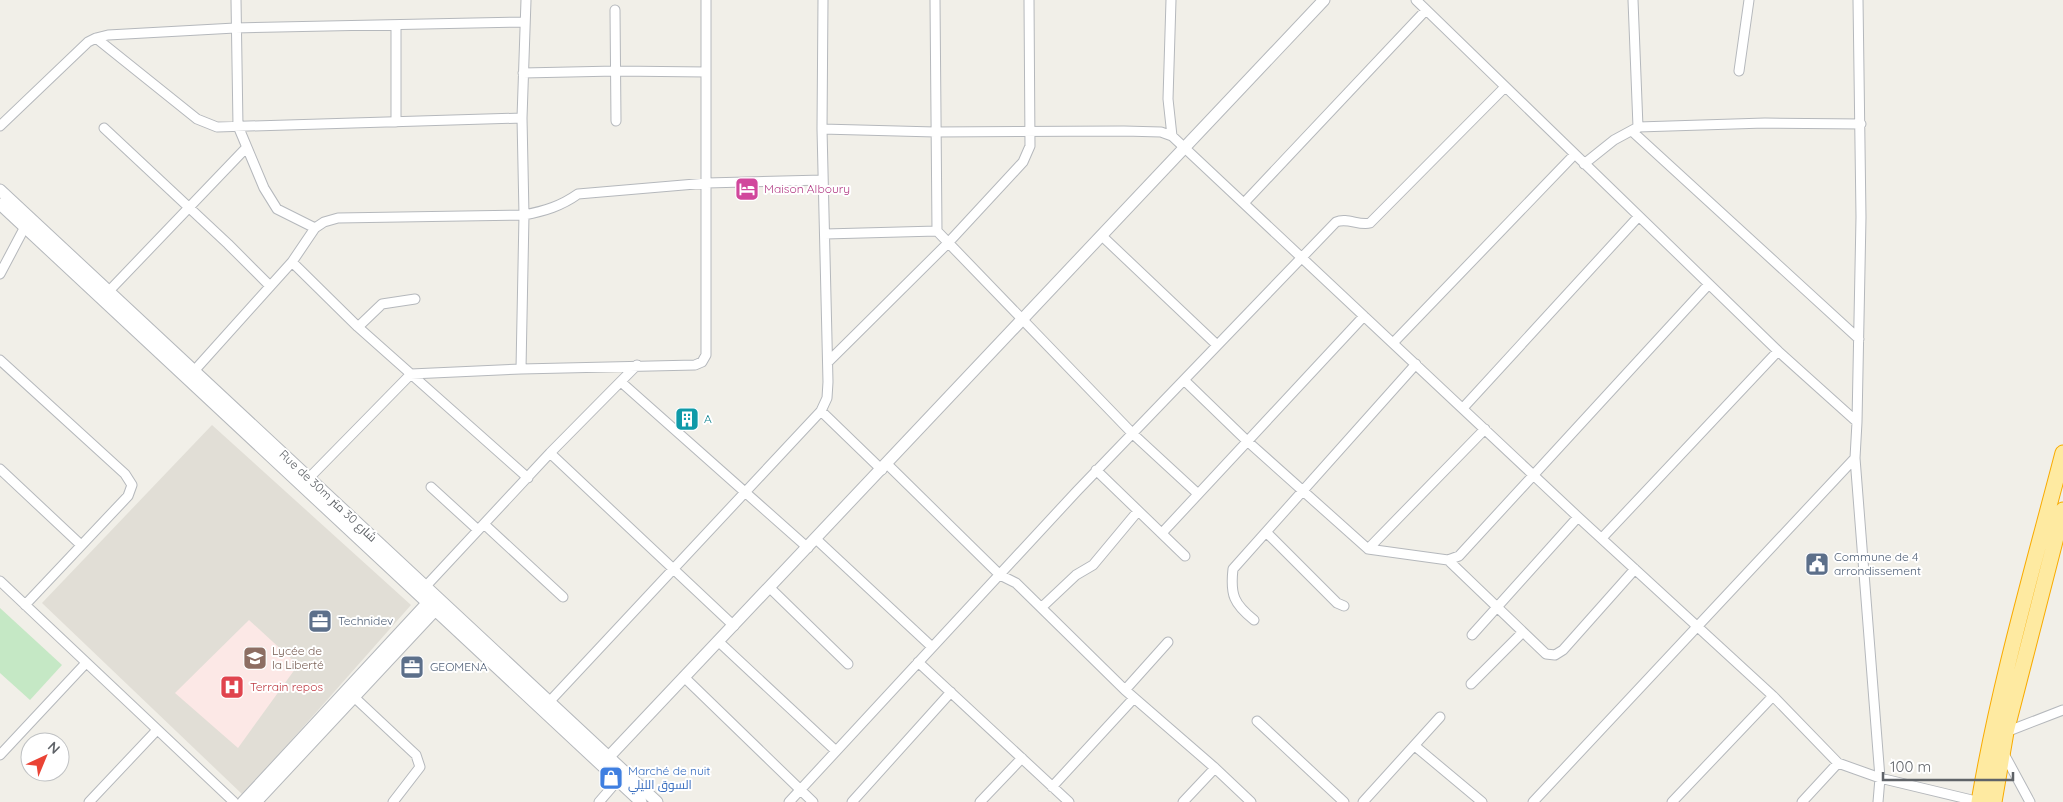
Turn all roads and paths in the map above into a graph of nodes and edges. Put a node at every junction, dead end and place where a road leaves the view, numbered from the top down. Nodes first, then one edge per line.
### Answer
1 (236, 0) edge
2 (526, 0) edge
3 (706, 0) edge
4 (823, 0) edge
5 (935, 0) edge
6 (1029, 0) edge
7 (1171, 0) edge
8 (1324, 0) edge
9 (1416, 0) edge
10 (1633, 0) edge
11 (1749, 0) edge
12 (1858, 0) edge
13 (615, 10) dead end
14 (1426, 10) junction
15 (524, 22) junction
16 (396, 25) junction
17 (235, 28) junction
18 (96, 38) junction
19 (616, 71) junction
20 (1739, 71) dead end
21 (706, 72) junction
22 (523, 73) junction
23 (1505, 87) junction
24 (522, 118) junction
25 (616, 121) dead end
26 (396, 122) junction
27 (1861, 124) junction
28 (0, 126) edge
29 (238, 126) junction
30 (1638, 127) junction
31 (104, 128) dead end
32 (822, 129) junction
33 (935, 132) junction
34 (1030, 132) junction
35 (1172, 136) junction
36 (246, 148) junction
37 (1184, 148) junction
38 (1574, 155) junction
39 (1584, 164) junction
40 (823, 180) junction
41 (707, 183) junction
42 (0, 190) edge
43 (1244, 203) junction
44 (0, 204) edge
45 (190, 208) junction
46 (524, 215) junction
47 (1639, 216) junction
48 (27, 223) junction
49 (315, 228) junction
50 (937, 231) junction
51 (825, 234) junction
52 (1102, 236) junction
53 (948, 242) junction
54 (1301, 258) junction
55 (292, 262) junction
56 (0, 274) edge
57 (1709, 284) junction
58 (270, 286) junction
59 (109, 291) junction
60 (415, 299) dead end
61 (1364, 316) junction
62 (1022, 320) junction
63 (358, 327) junction
64 (1859, 339) junction
65 (1393, 343) junction
66 (1217, 345) junction
67 (1778, 351) junction
68 (0, 360) edge
69 (828, 362) junction
70 (1416, 364) junction
71 (637, 366) junction
72 (520, 369) junction
73 (194, 371) junction
74 (411, 374) junction
75 (1184, 380) junction
76 (620, 382) junction
77 (1463, 408) junction
78 (821, 411) junction
79 (1857, 422) junction
80 (1485, 429) junction
81 (1133, 434) junction
82 (1246, 440) junction
83 (550, 453) junction
84 (2063, 453) edge
85 (1855, 458) junction
86 (884, 467) junction
87 (0, 469) edge
88 (1096, 470) junction
89 (1535, 475) junction
90 (528, 478) junction
91 (308, 479) junction
92 (431, 487) dead end
93 (745, 491) junction
94 (1303, 491) junction
95 (1197, 493) junction
96 (2063, 510) edge
97 (1138, 511) junction
98 (1578, 518) junction
99 (481, 527) junction
100 (2061, 529) edge
101 (1162, 533) junction
102 (1267, 533) junction
103 (1602, 538) junction
104 (81, 544) junction
105 (812, 544) junction
106 (1368, 549) junction
107 (1185, 556) dead end
108 (1448, 560) junction
109 (672, 568) junction
110 (1635, 569) junction
111 (1000, 575) junction
112 (0, 581) edge
113 (426, 586) junction
114 (770, 588) junction
115 (563, 598) dead end
116 (435, 603) junction
117 (25, 604) junction
118 (1344, 606) dead end
119 (1042, 607) junction
120 (1496, 608) junction
121 (1254, 620) dead end
122 (734, 626) junction
123 (1696, 626) junction
124 (1523, 632) junction
125 (1472, 635) dead end
126 (719, 642) junction
127 (1168, 642) dead end
128 (932, 647) junction
129 (918, 662) junction
130 (86, 663) junction
131 (848, 664) dead end
132 (685, 678) junction
133 (1471, 684) dead end
134 (1125, 690) junction
135 (951, 692) junction
136 (1773, 696) junction
137 (354, 697) junction
138 (1134, 698) junction
139 (550, 701) junction
140 (2063, 710) edge
141 (1440, 717) dead end
142 (1258, 721) dead end
143 (157, 730) junction
144 (2006, 732) junction
145 (1415, 746) junction
146 (836, 751) junction
147 (2003, 751) junction
148 (0, 755) edge
149 (1022, 758) junction
150 (605, 760) junction
151 (1838, 764) junction
152 (1215, 768) junction
153 (1880, 778) junction
154 (618, 780) junction
155 (1052, 787) junction
156 (800, 790) junction
157 (638, 797) edge
158 (89, 802) edge
159 (234, 802) edge
160 (243, 802) edge
161 (256, 802) edge
162 (393, 802) edge
163 (599, 802) edge
164 (657, 802) edge
165 (788, 802) edge
166 (813, 802) edge
167 (852, 802) edge
168 (980, 802) edge
169 (1069, 802) edge
170 (1183, 802) edge
171 (1251, 802) edge
172 (1344, 802) edge
173 (1363, 802) edge
174 (1482, 802) edge
175 (1533, 802) edge
176 (1672, 802) edge
177 (1802, 802) edge
178 (1878, 802) edge
179 (1980, 802) edge
180 (1994, 802) edge
181 (2030, 802) edge

1 - 17 street
2 - 15 street
3 - 21 street
4 - 32 street
5 - 33 street
6 - 34 street
7 - 35 street
8 - 37 street
9 - 14 street
10 - 30 street
11 - 20 street
12 - 27 street
13 - 19 street
14 - 23 street
14 - 43 street
15 - 16 street
15 - 22 street
16 - 17 street
16 - 26 street
17 - 18 street
17 - 29 street
18 - 28 street
18 - 29 street
19 - 21 street
19 - 22 street
19 - 25 street
21 - 41 street
22 - 24 street
23 - 38 street
23 - 54 street
24 - 26 street
24 - 46 street
26 - 29 street
27 - 30 street
27 - 64 street
29 - 36 street
30 - 39 street
30 - 64 street
31 - 45 street
32 - 33 street
32 - 40 street
33 - 34 street
33 - 50 street
34 - 35 street
34 - 53 street
35 - 37 street
36 - 45 street
36 - 49 street
37 - 43 street
37 - 52 street
38 - 39 street
38 - 65 street
39 - 47 street
40 - 41 street
40 - 51 street
41 - 46 street
41 - 71 street
42 - 48 street, Rue de 30m شارع 30 متر
43 - 54 street
44 - 48 street, Rue de 30m شارع 30 متر
45 - 58 street
45 - 59 street
46 - 49 street
46 - 72 street
47 - 57 street
47 - 77 street
48 - 56 street
48 - 59 street, Rue de 30m شارع 30 متر
48 - 116 street, Rue de 30m شارع 30 متر
49 - 55 street
50 - 51 street
50 - 53 street
51 - 69 street
52 - 62 street
52 - 66 street
53 - 62 street
53 - 69 street
54 - 61 street
54 - 66 street
55 - 58 street
55 - 63 street
57 - 67 street
57 - 89 street
58 - 73 street
59 - 73 street, Rue de 30m شارع 30 متر
60 - 63 street
61 - 65 street
61 - 82 street
62 - 81 street
62 - 86 street
63 - 74 street
64 - 79 street
65 - 70 street
66 - 75 street
67 - 79 street
67 - 103 street
68 - 104 street
69 - 78 street
70 - 77 street
70 - 94 street
71 - 72 street
71 - 76 street
72 - 74 street
73 - 91 street, Rue de 30m شارع 30 متر
74 - 90 street
74 - 91 street
75 - 81 street
75 - 82 street
76 - 83 street
76 - 93 street
77 - 80 street
78 - 86 street
78 - 93 street
79 - 85 street
80 - 89 street
80 - 106 street
81 - 88 street
81 - 95 street
82 - 94 street
82 - 95 street
83 - 90 street
83 - 109 street
84 - 179 highway
85 - 123 street
85 - 153 street
86 - 105 street
86 - 111 street
87 - 104 street
88 - 97 street
88 - 111 street
89 - 98 street
89 - 108 street
90 - 99 street
91 - 113 street, Rue de 30m شارع 30 متر
92 - 99 street
93 - 105 street
93 - 109 street
94 - 102 street
94 - 106 street
95 - 101 street
96 - 100 highway
97 - 101 street
97 - 119 street
98 - 103 street
98 - 120 street
99 - 113 street
99 - 115 street
100 - 144 highway
101 - 107 street
102 - 118 street
102 - 121 street
103 - 110 street
104 - 117 street
105 - 114 street
105 - 128 street
106 - 108 street
108 - 120 street
109 - 122 street
109 - 139 street
110 - 123 street
110 - 124 street
111 - 119 street
111 - 128 street
112 - 117 street
113 - 116 street, Rue de 30m شارع 30 متر
114 - 122 street
114 - 131 street
116 - 137 street
116 - 139 street, Rue de 30m شارع 30 متر
116 - 150 street, Rue de 30m شارع 30 متر
116 - 160 street
117 - 130 street
119 - 134 street
120 - 124 street
120 - 125 street
122 - 126 street
123 - 136 street
123 - 175 street
124 - 133 street
126 - 132 street
126 - 146 street
127 - 134 street
128 - 129 street
129 - 135 street
129 - 146 street
130 - 143 street
130 - 148 street
132 - 150 street
132 - 156 street
134 - 138 street
135 - 149 street
135 - 167 street
136 - 151 street
136 - 176 street
137 - 161 street
137 - 162 street
138 - 152 street
138 - 155 street
139 - 150 street, Rue de 30m شارع 30 متر
140 - 144 street
141 - 145 street
142 - 172 street
143 - 158 street
143 - 159 street
144 - 147 highway
145 - 173 street
145 - 174 street
146 - 156 street
147 - 180 highway
147 - 181 street
149 - 155 street
149 - 168 street
150 - 154 street, Rue de 30m شارع 30 متر
150 - 157 street, Rue de 30m شارع 30 متر
151 - 153 street
151 - 177 street
152 - 170 street
152 - 171 street
153 - 178 street
153 - 179 street
154 - 157 street, Rue de 30m شارع 30 متر
154 - 163 street
155 - 169 street
156 - 165 street
156 - 166 street
157 - 164 street, Rue de 30m شارع 30 متر

